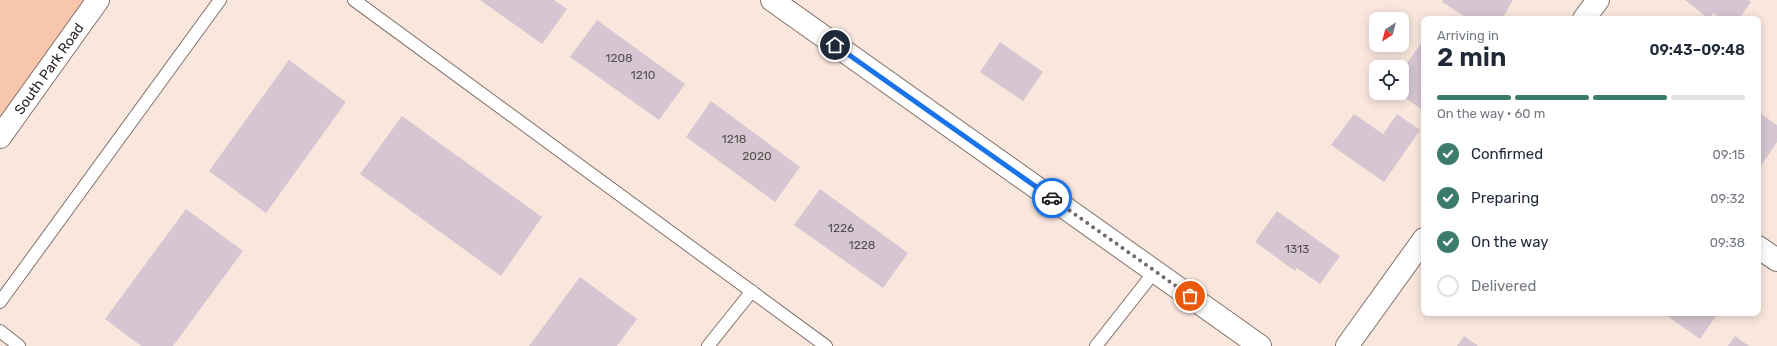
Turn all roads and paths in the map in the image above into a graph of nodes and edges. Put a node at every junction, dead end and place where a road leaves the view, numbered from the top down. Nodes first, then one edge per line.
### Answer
1 (98, 0) edge
2 (220, 0) edge
3 (354, 0) edge
4 (772, 0) edge
5 (1598, 0) edge
6 (1586, 16) edge
7 (0, 137) edge
8 (1421, 243) edge
9 (1761, 249) edge
10 (1777, 260) edge
11 (1155, 271) junction
12 (752, 291) junction
13 (0, 302) edge
14 (0, 331) edge
15 (19, 346) edge
16 (708, 346) edge
17 (826, 346) edge
18 (1096, 346) edge
19 (1260, 346) edge
20 (1347, 346) edge

1 - 7 street, South Park Road
2 - 13 lane
3 - 12 lane
4 - 11 street
5 - 6 street
8 - 20 street
9 - 10 street
11 - 18 lane
11 - 19 street
12 - 16 lane
12 - 17 lane
14 - 15 lane

